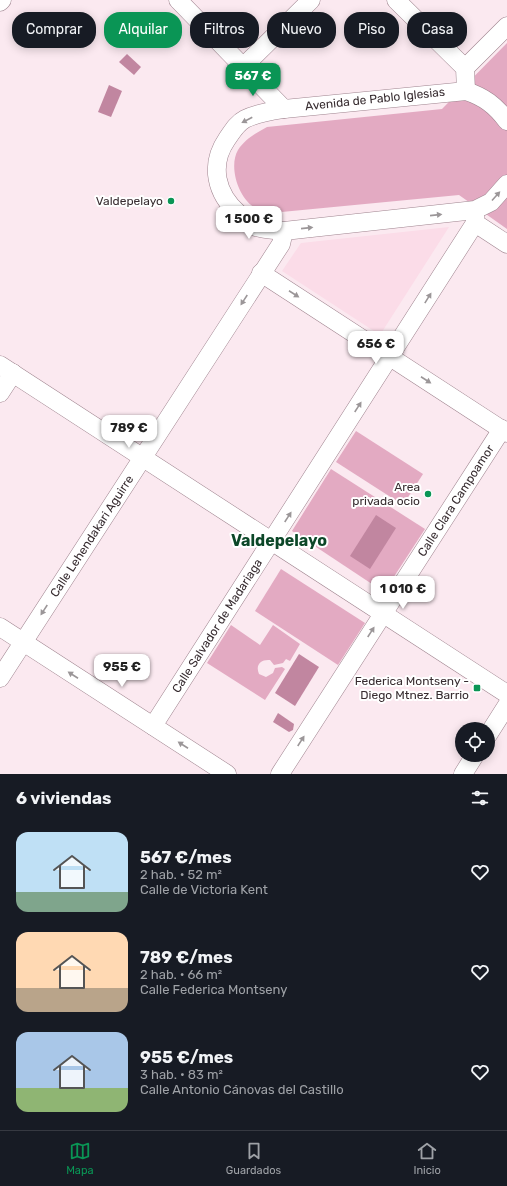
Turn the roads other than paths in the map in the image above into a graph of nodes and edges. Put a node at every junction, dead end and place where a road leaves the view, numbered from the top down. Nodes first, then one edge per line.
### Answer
1 (178, 0) edge
2 (311, 0) edge
3 (396, 0) edge
4 (507, 26) edge
5 (244, 66) junction
6 (465, 68) junction
7 (466, 91) junction
8 (284, 109) junction
9 (507, 121) edge
10 (507, 184) edge
11 (475, 217) junction
12 (284, 230) junction
13 (507, 244) edge
14 (261, 273) junction
15 (391, 357) junction
16 (6, 369) edge
17 (0, 393) edge
18 (505, 431) edge
19 (142, 458) junction
20 (272, 541) junction
21 (383, 613) junction
22 (0, 627) edge
23 (23, 642) junction
24 (0, 678) edge
25 (507, 694) edge
26 (507, 705) edge
27 (495, 724) edge
28 (154, 726) junction
29 (471, 762) edge
30 (204, 768) edge
31 (227, 774) edge
32 (280, 774) edge
33 (463, 774) edge

1 - 5 street
2 - 5 street
3 - 6 street
4 - 6 street
5 - 8 street
6 - 7 street
7 - 8 street, Avenida de Pablo Iglesias
7 - 9 street, Avenida de Pablo Iglesias
8 -> 12 street, Avenida de Pablo Iglesias
11 -> 10 street, Avenida de Pablo Iglesias
12 -> 11 street, Avenida de Pablo Iglesias
11 - 13 street
15 -> 11 street, Calle Salvador de Madariaga
12 - 14 street, Calle Lehendakari Aguirre
14 -> 15 street
14 -> 19 street, Calle Lehendakari Aguirre
15 -> 18 street
20 -> 15 street, Calle Salvador de Madariaga
16 - 17 street
16 - 19 street
18 - 21 street, Calle Clara Campoamor
19 - 20 street
19 -> 23 street, Calle Lehendakari Aguirre
20 - 21 street
20 - 28 street, Calle Salvador de Madariaga
21 - 25 street
32 -> 21 street, Calle Clara Campoamor
22 - 23 street
23 - 24 street, Calle Lehendakari Aguirre
28 -> 23 street
26 - 27 street
30 -> 28 street
29 - 33 street
30 - 31 street

